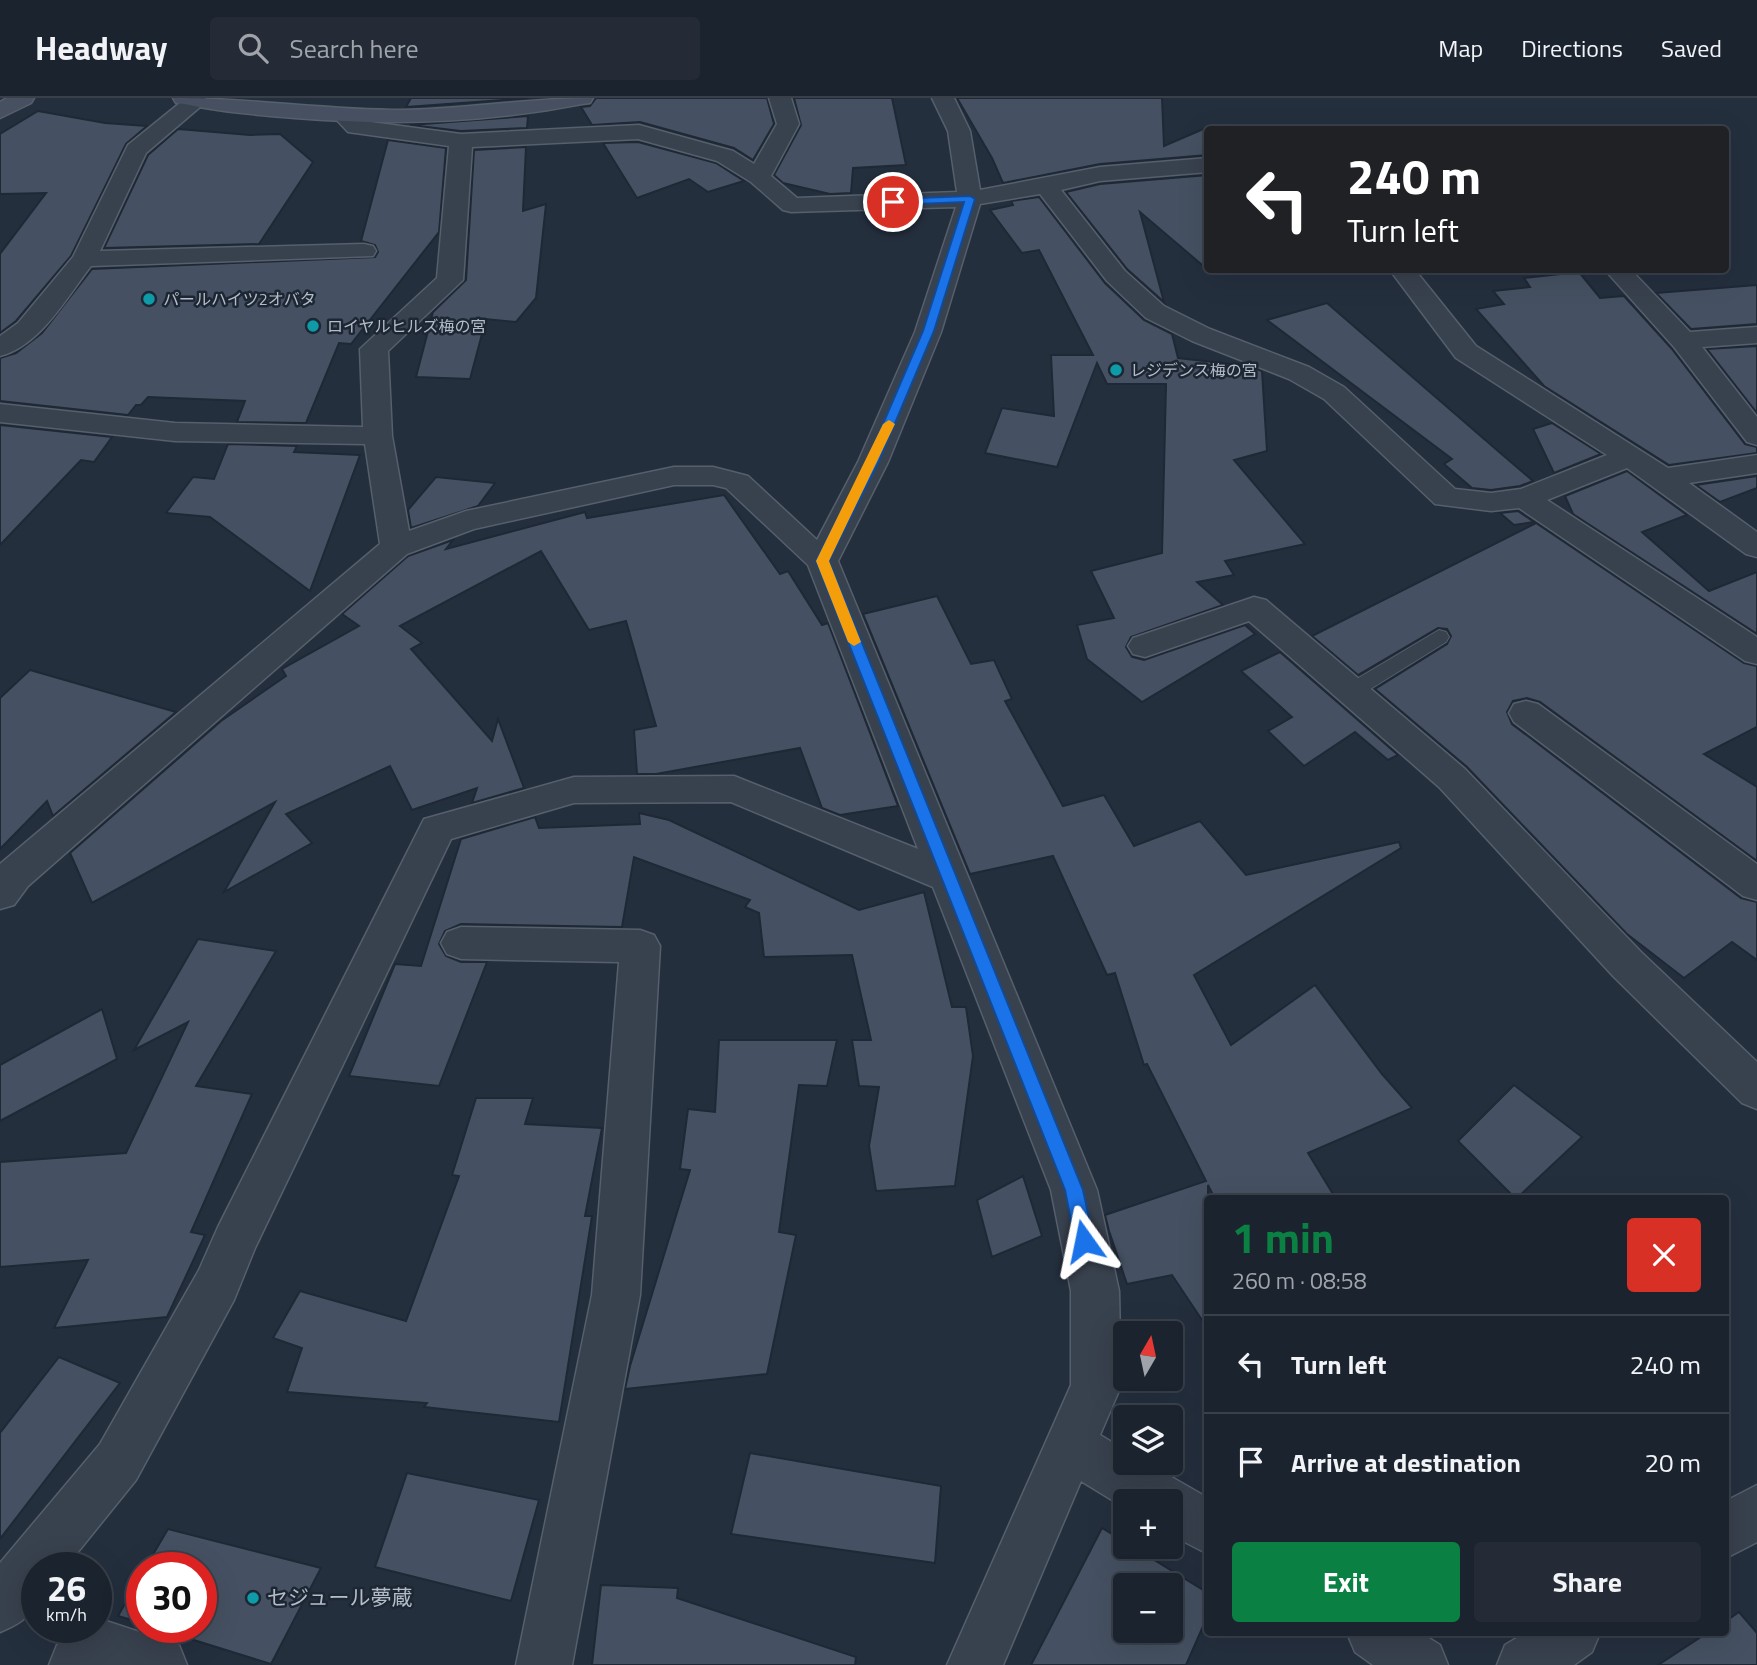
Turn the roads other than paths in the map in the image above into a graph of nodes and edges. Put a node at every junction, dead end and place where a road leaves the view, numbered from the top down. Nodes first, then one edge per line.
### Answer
1 (23, 98) edge
2 (582, 98) edge
3 (780, 98) edge
4 (943, 98) edge
5 (190, 99) edge
6 (0, 111) edge
7 (344, 116) junction
8 (461, 141) junction
9 (1204, 165) edge
10 (759, 177) junction
11 (1046, 186) junction
12 (970, 199) junction
13 (365, 251) dead end
14 (84, 259) junction
15 (1404, 273) edge
16 (1620, 273) edge
17 (1757, 335) edge
18 (1683, 341) junction
19 (0, 348) edge
20 (0, 413) edge
21 (378, 436) junction
22 (1757, 436) edge
23 (1630, 456) junction
24 (1757, 464) edge
25 (1663, 478) junction
26 (1526, 498) junction
27 (396, 547) junction
28 (1757, 547) edge
29 (822, 561) junction
30 (1439, 637) dead end
31 (1145, 646) dead end
32 (1757, 653) edge
33 (1352, 691) junction
34 (1526, 713) dead end
35 (948, 877) junction
36 (1757, 885) edge
37 (0, 894) edge
38 (461, 943) dead end
39 (1750, 1071) edge
40 (1070, 1445) junction
41 (1142, 1489) edge
42 (1757, 1511) edge
43 (1183, 1513) edge
44 (1204, 1526) edge
45 (1729, 1530) edge
46 (0, 1605) edge
47 (1378, 1636) edge
48 (1568, 1636) edge
49 (77, 1665) edge
50 (159, 1665) edge
51 (544, 1665) edge
52 (975, 1665) edge
53 (1420, 1665) edge
54 (1525, 1665) edge

1 - 6 street
2 - 7 street
3 - 10 street
4 - 12 street
5 - 7 street
5 - 14 street
7 - 8 street
8 - 10 street
8 - 21 street
9 - 11 street
10 - 12 street
11 - 12 street
11 - 26 street
12 - 29 street
13 - 14 street
14 - 19 street
15 - 23 street
16 - 18 street
17 - 18 street
18 - 22 street
20 - 21 street
21 - 27 street
23 - 25 street
23 - 26 street
24 - 25 street
25 - 28 street
26 - 32 street
27 - 29 street
27 - 37 street
29 - 35 street
30 - 33 lane
31 - 33 street
33 - 39 street
34 - 36 street
35 - 40 street
35 - 46 street
38 - 51 street
40 - 41 street
40 - 52 street
42 - 45 street
43 - 44 street
47 - 53 street
48 - 54 street
49 - 50 street

